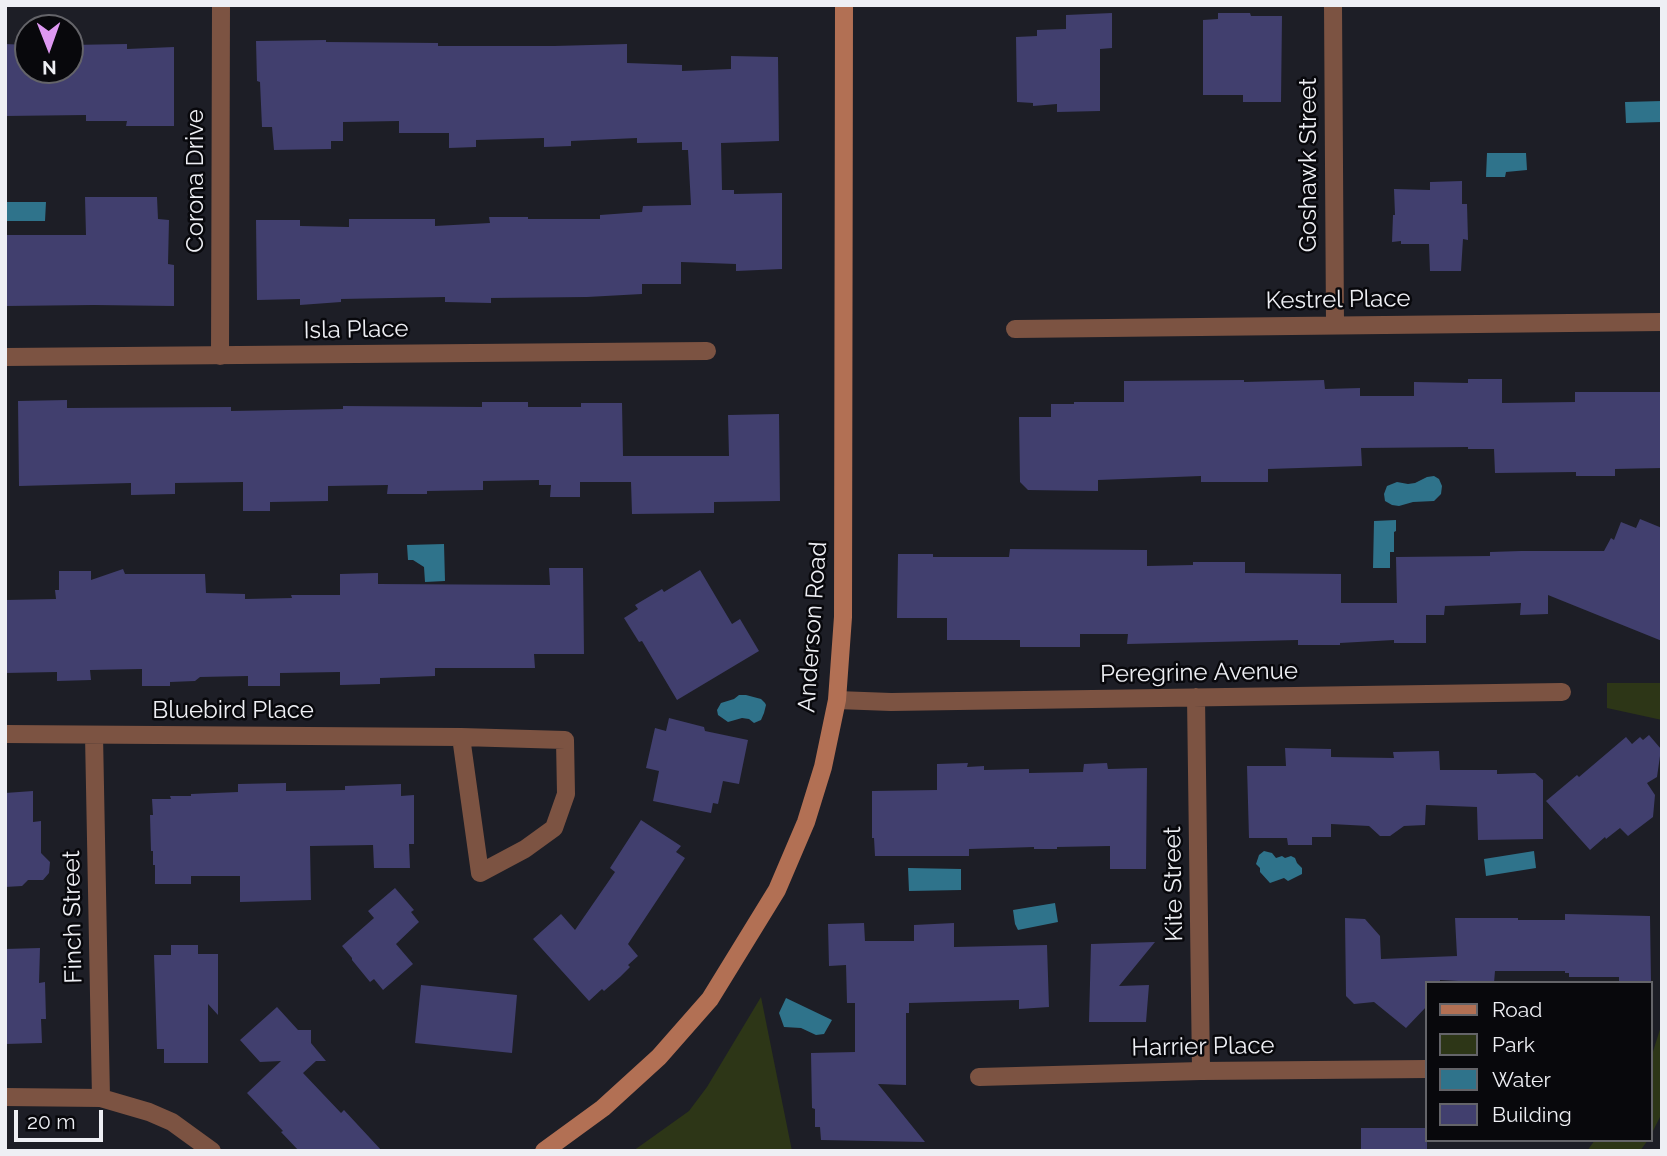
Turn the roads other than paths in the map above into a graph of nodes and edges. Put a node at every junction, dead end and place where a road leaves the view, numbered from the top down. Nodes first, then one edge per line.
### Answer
1 (221, 5) edge
2 (844, 5) edge
3 (1333, 5) edge
4 (1662, 322) edge
5 (1335, 325) junction
6 (1014, 329) dead end
7 (708, 351) dead end
8 (220, 356) junction
9 (5, 357) edge
10 (1562, 692) dead end
11 (1196, 697) junction
12 (837, 700) junction
13 (5, 734) edge
14 (94, 735) junction
15 (461, 737) junction
16 (1426, 1069) edge
17 (1201, 1071) junction
18 (979, 1077) dead end
19 (5, 1097) edge
20 (101, 1098) junction
21 (212, 1151) edge
22 (544, 1151) edge

1 - 8 street, Corona Drive
2 - 12 street, Anderson Road
3 - 5 street, Goshawk Street
4 - 5 street, Kestrel Place
5 - 6 street, Kestrel Place
7 - 8 street, Isla Place
8 - 9 street, Isla Place
10 - 11 street, Peregrine Avenue
11 - 12 street, Peregrine Avenue
11 - 17 street, Kite Street
12 - 22 street, Anderson Road
13 - 14 street, Bluebird Place
14 - 15 street, Bluebird Place
14 - 20 street, Finch Street
15 - 15 street, Bluebird Place
16 - 17 street, Harrier Place
17 - 18 street, Harrier Place
19 - 20 street
20 - 21 street

